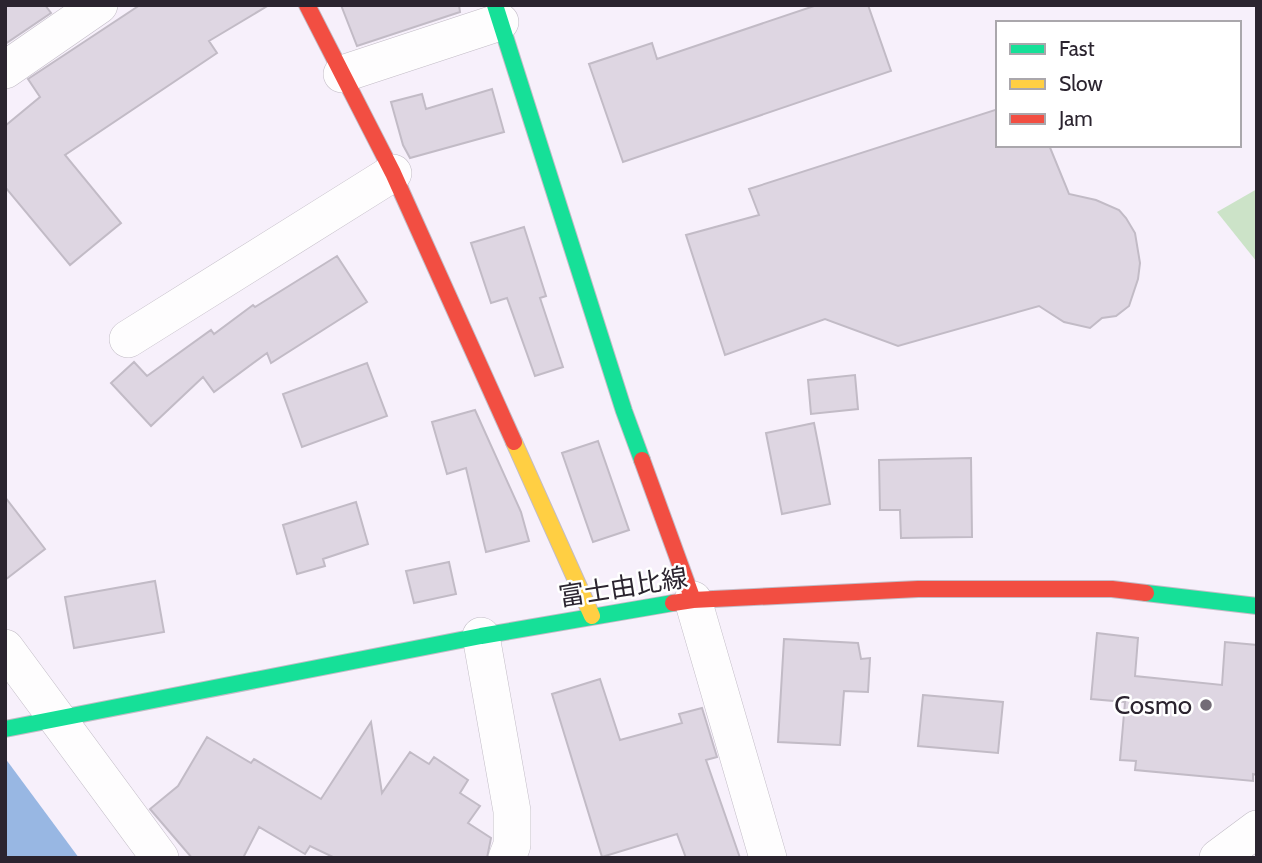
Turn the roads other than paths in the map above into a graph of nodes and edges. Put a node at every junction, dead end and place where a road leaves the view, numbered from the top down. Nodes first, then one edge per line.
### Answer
1 (99, 5) edge
2 (307, 5) edge
3 (498, 13) edge
4 (5, 70) edge
5 (342, 74) junction
6 (393, 173) junction
7 (128, 339) dead end
8 (693, 600) junction
9 (1257, 606) edge
10 (592, 616) junction
11 (481, 636) junction
12 (5, 648) edge
13 (45, 722) junction
14 (5, 730) edge
15 (1257, 829) edge
16 (160, 858) edge
17 (507, 858) edge
18 (768, 858) edge
19 (1218, 858) edge

1 - 4 street
2 - 5 street
3 - 5 street
3 - 8 street
5 - 6 street
6 - 7 street
6 - 10 street
8 - 9 street, 富士由比線
8 - 10 street, 富士由比線
8 - 18 street
10 - 11 street, 富士由比線
11 - 13 street, 富士由比線
11 - 17 street
12 - 13 street
13 - 14 street, 富士由比線
13 - 16 street
15 - 19 street

